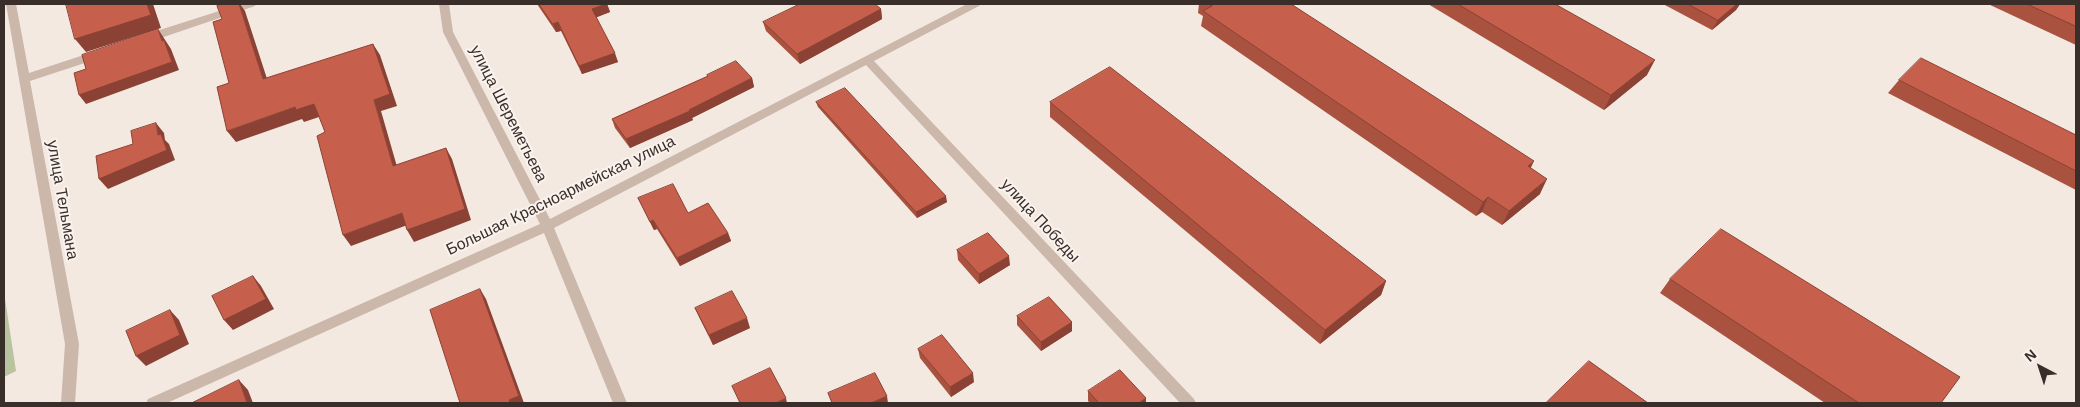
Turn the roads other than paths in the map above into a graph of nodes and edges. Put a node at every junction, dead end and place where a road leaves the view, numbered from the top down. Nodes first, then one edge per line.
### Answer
1 (11, 4) edge
2 (251, 4) edge
3 (444, 4) edge
4 (975, 4) edge
5 (138, 41) edge
6 (109, 51) edge
7 (868, 61) junction
8 (24, 79) junction
9 (547, 226) junction
10 (68, 403) edge
11 (154, 403) edge
12 (620, 403) edge
13 (1189, 403) edge

1 - 8 street, улица Тельмана
2 - 5 street
3 - 9 street, улица Шереметьева
4 - 7 street, Большая Красноармейская улица
6 - 8 street
7 - 9 street, Большая Красноармейская улица
7 - 13 street, улица Победы
8 - 10 street, улица Тельмана
9 - 11 street, Большая Красноармейская улица
9 - 12 street, улица Шереметьева

